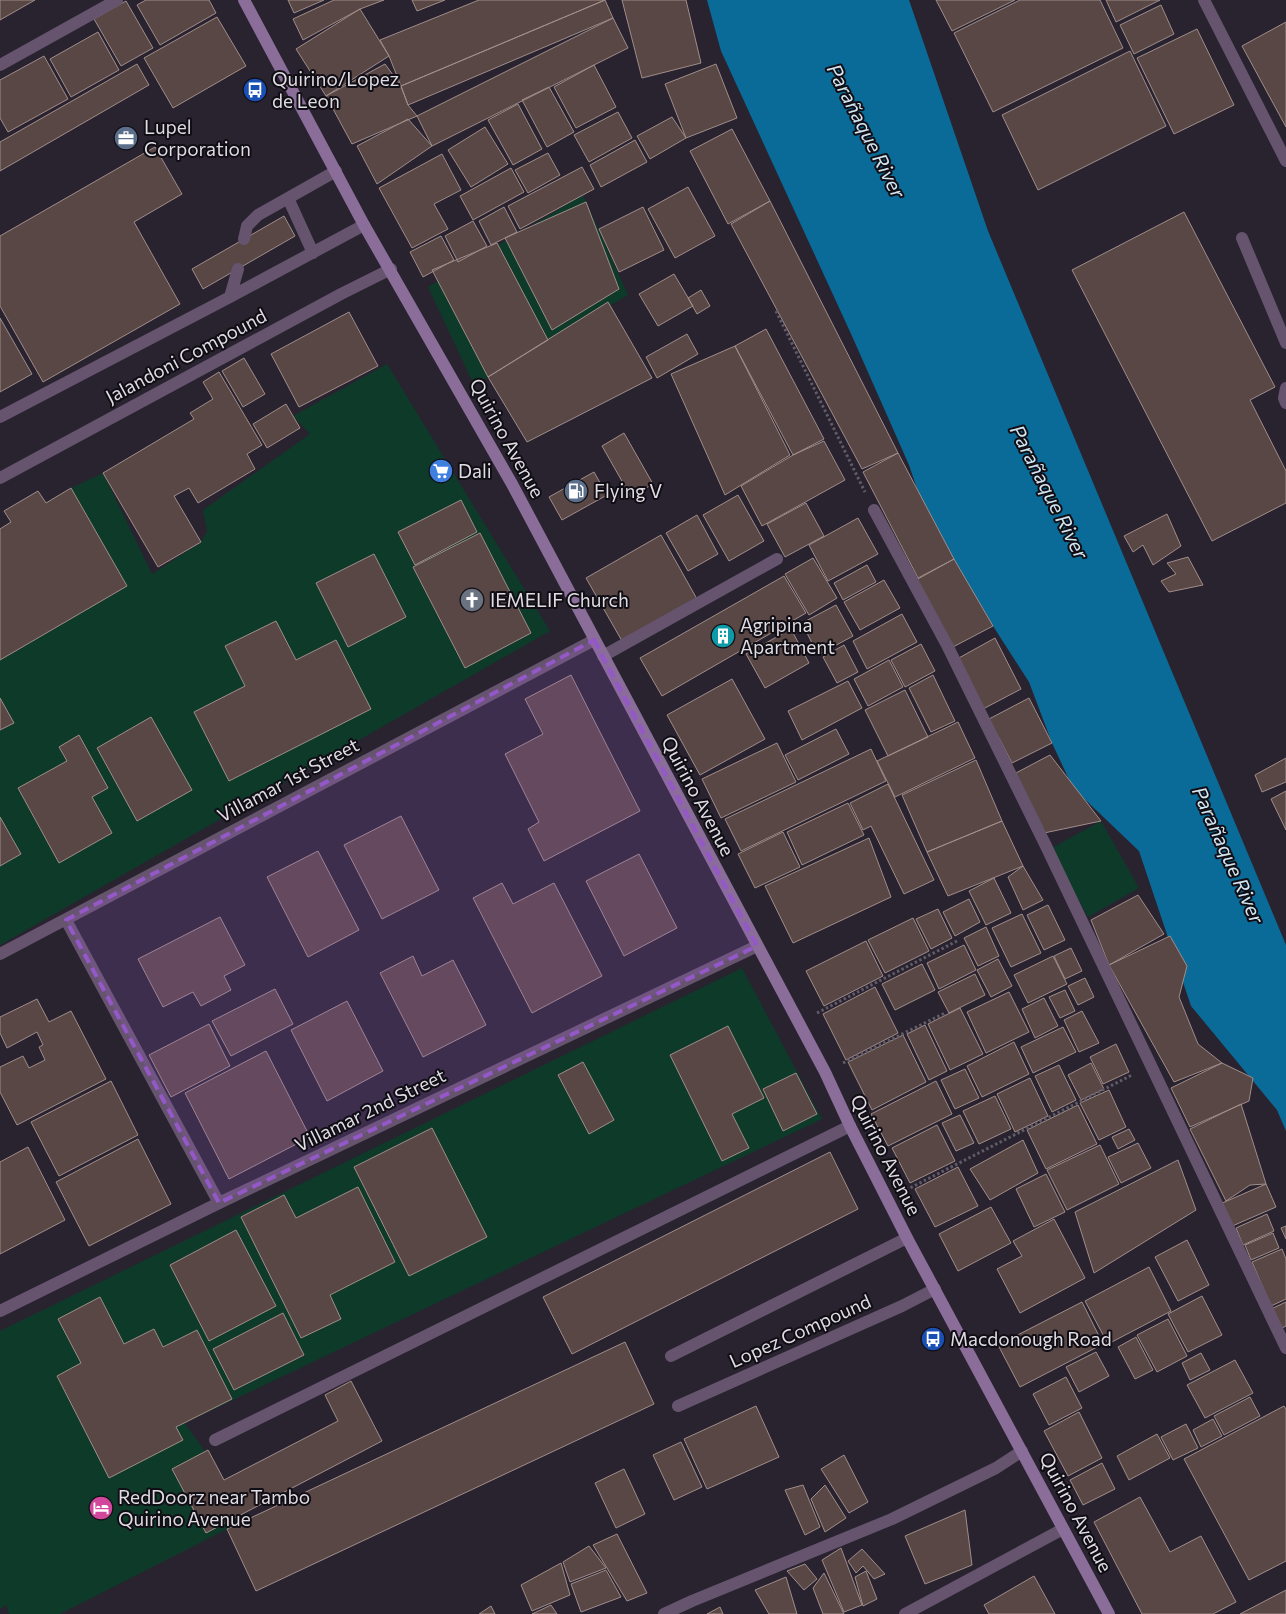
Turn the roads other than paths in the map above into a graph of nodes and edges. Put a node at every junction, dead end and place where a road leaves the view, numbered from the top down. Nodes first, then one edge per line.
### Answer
1 (118, 0) edge
2 (244, 0) edge
3 (1206, 1) edge
4 (0, 65) edge
5 (1286, 161) edge
6 (336, 171) junction
7 (288, 198) junction
8 (364, 225) junction
9 (1242, 238) dead end
10 (244, 239) dead end
11 (313, 253) junction
12 (238, 269) dead end
13 (390, 269) junction
14 (230, 297) junction
15 (1286, 343) edge
16 (1286, 388) edge
17 (1286, 403) edge
18 (0, 417) edge
19 (0, 478) edge
20 (874, 510) road end
21 (778, 559) dead end
22 (594, 640) junction
23 (603, 656) junction
24 (66, 920) junction
25 (757, 946) junction
26 (0, 954) edge
27 (850, 1126) junction
28 (219, 1203) junction
29 (907, 1238) junction
30 (935, 1289) junction
31 (0, 1311) edge
32 (1286, 1348) edge
33 (671, 1356) dead end
34 (678, 1406) dead end
35 (215, 1440) dead end
36 (1022, 1451) junction
37 (1063, 1529) junction
38 (664, 1614) edge
39 (905, 1614) edge
40 (1109, 1614) edge

1 - 4 street
2 - 6 main road, Quirino Avenue
3 - 5 street
6 - 7 street
6 - 8 main road, Quirino Avenue
7 - 10 street
7 - 11 street
8 - 11 street
8 - 13 main road, Quirino Avenue
9 - 15 street
11 - 14 street
12 - 14 street
13 - 19 street, Jalandoni Compound
13 - 22 main road, Quirino Avenue
14 - 18 street
16 - 17 street
20 - 32 street
21 - 23 street
22 - 23 main road, Quirino Avenue
22 - 24 street, Villamar 1st Street
23 - 25 main road, Quirino Avenue
24 - 26 street, Villamar 1st Street
24 - 28 street
25 - 27 main road, Quirino Avenue
25 - 28 street, Villamar 2nd Street
27 - 29 main road, Quirino Avenue
27 - 35 street
28 - 31 street, Villamar 2nd Street
29 - 30 main road, Quirino Avenue
29 - 33 street
30 - 34 street, Lopez Compound
30 - 36 main road, Quirino Avenue
36 - 37 main road, Quirino Avenue
36 - 38 street
37 - 39 street
37 - 40 main road, Quirino Avenue

